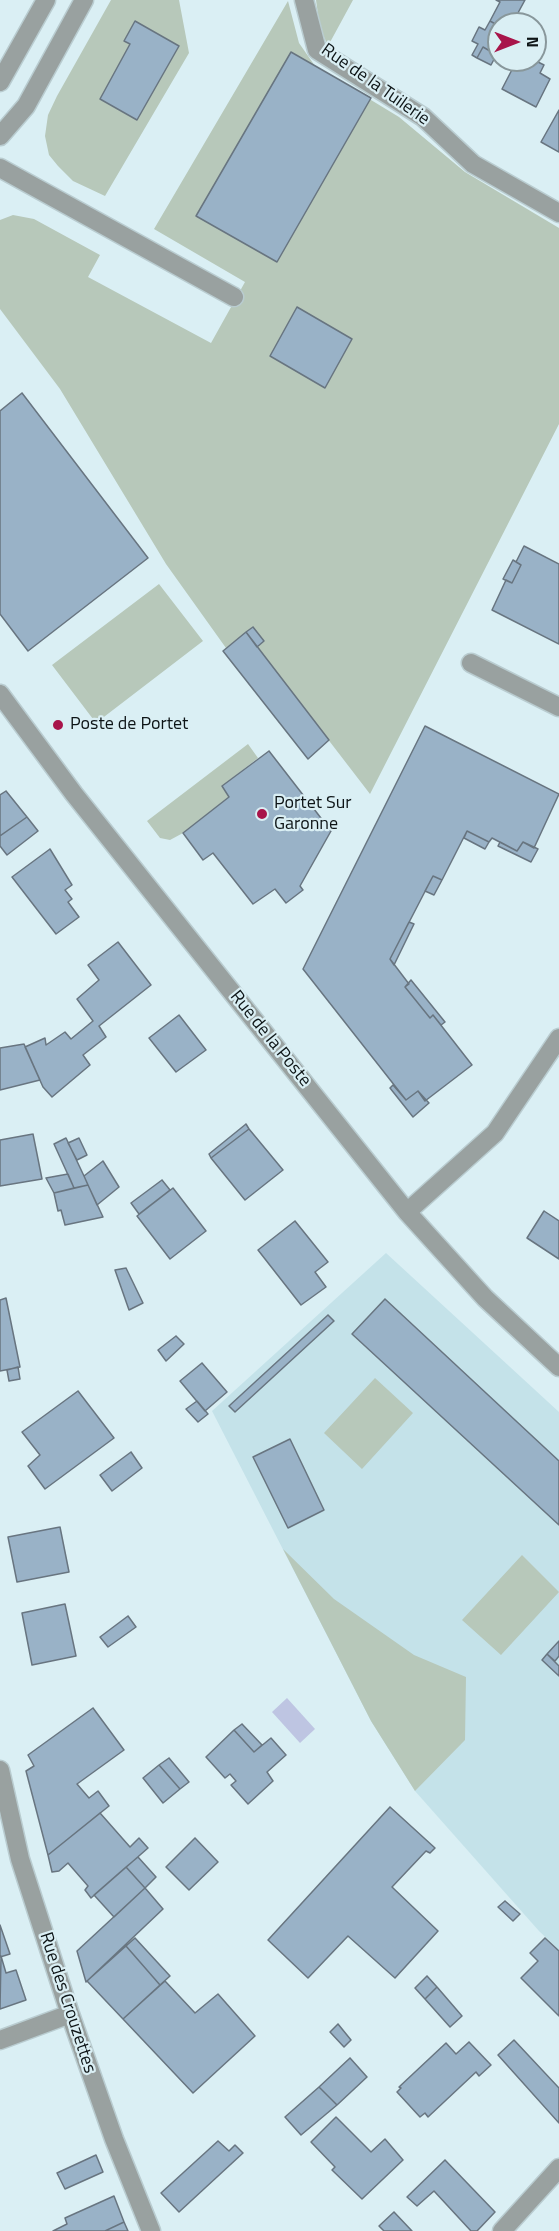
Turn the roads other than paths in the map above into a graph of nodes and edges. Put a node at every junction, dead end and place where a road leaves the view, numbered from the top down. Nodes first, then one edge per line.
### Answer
1 (46, 0) edge
2 (84, 0) edge
3 (304, 0) edge
4 (0, 82) edge
5 (0, 136) edge
6 (0, 168) edge
7 (559, 213) edge
8 (234, 297) dead end
9 (471, 663) dead end
10 (0, 694) edge
11 (559, 707) edge
12 (559, 1038) edge
13 (407, 1212) junction
14 (559, 1367) edge
15 (0, 1770) edge
16 (70, 2014) junction
17 (0, 2040) edge
18 (559, 2168) edge
19 (152, 2231) edge
20 (502, 2231) edge

1 - 4 street
2 - 5 street
3 - 7 street, Rue de la Tuilerie
6 - 8 street
9 - 11 street
10 - 13 street, Rue de la Poste
12 - 13 street
13 - 14 street, Rue de la Poste
15 - 16 street, Rue des Crouzettes
16 - 17 street
16 - 19 street, Rue des Crouzettes
18 - 20 street

